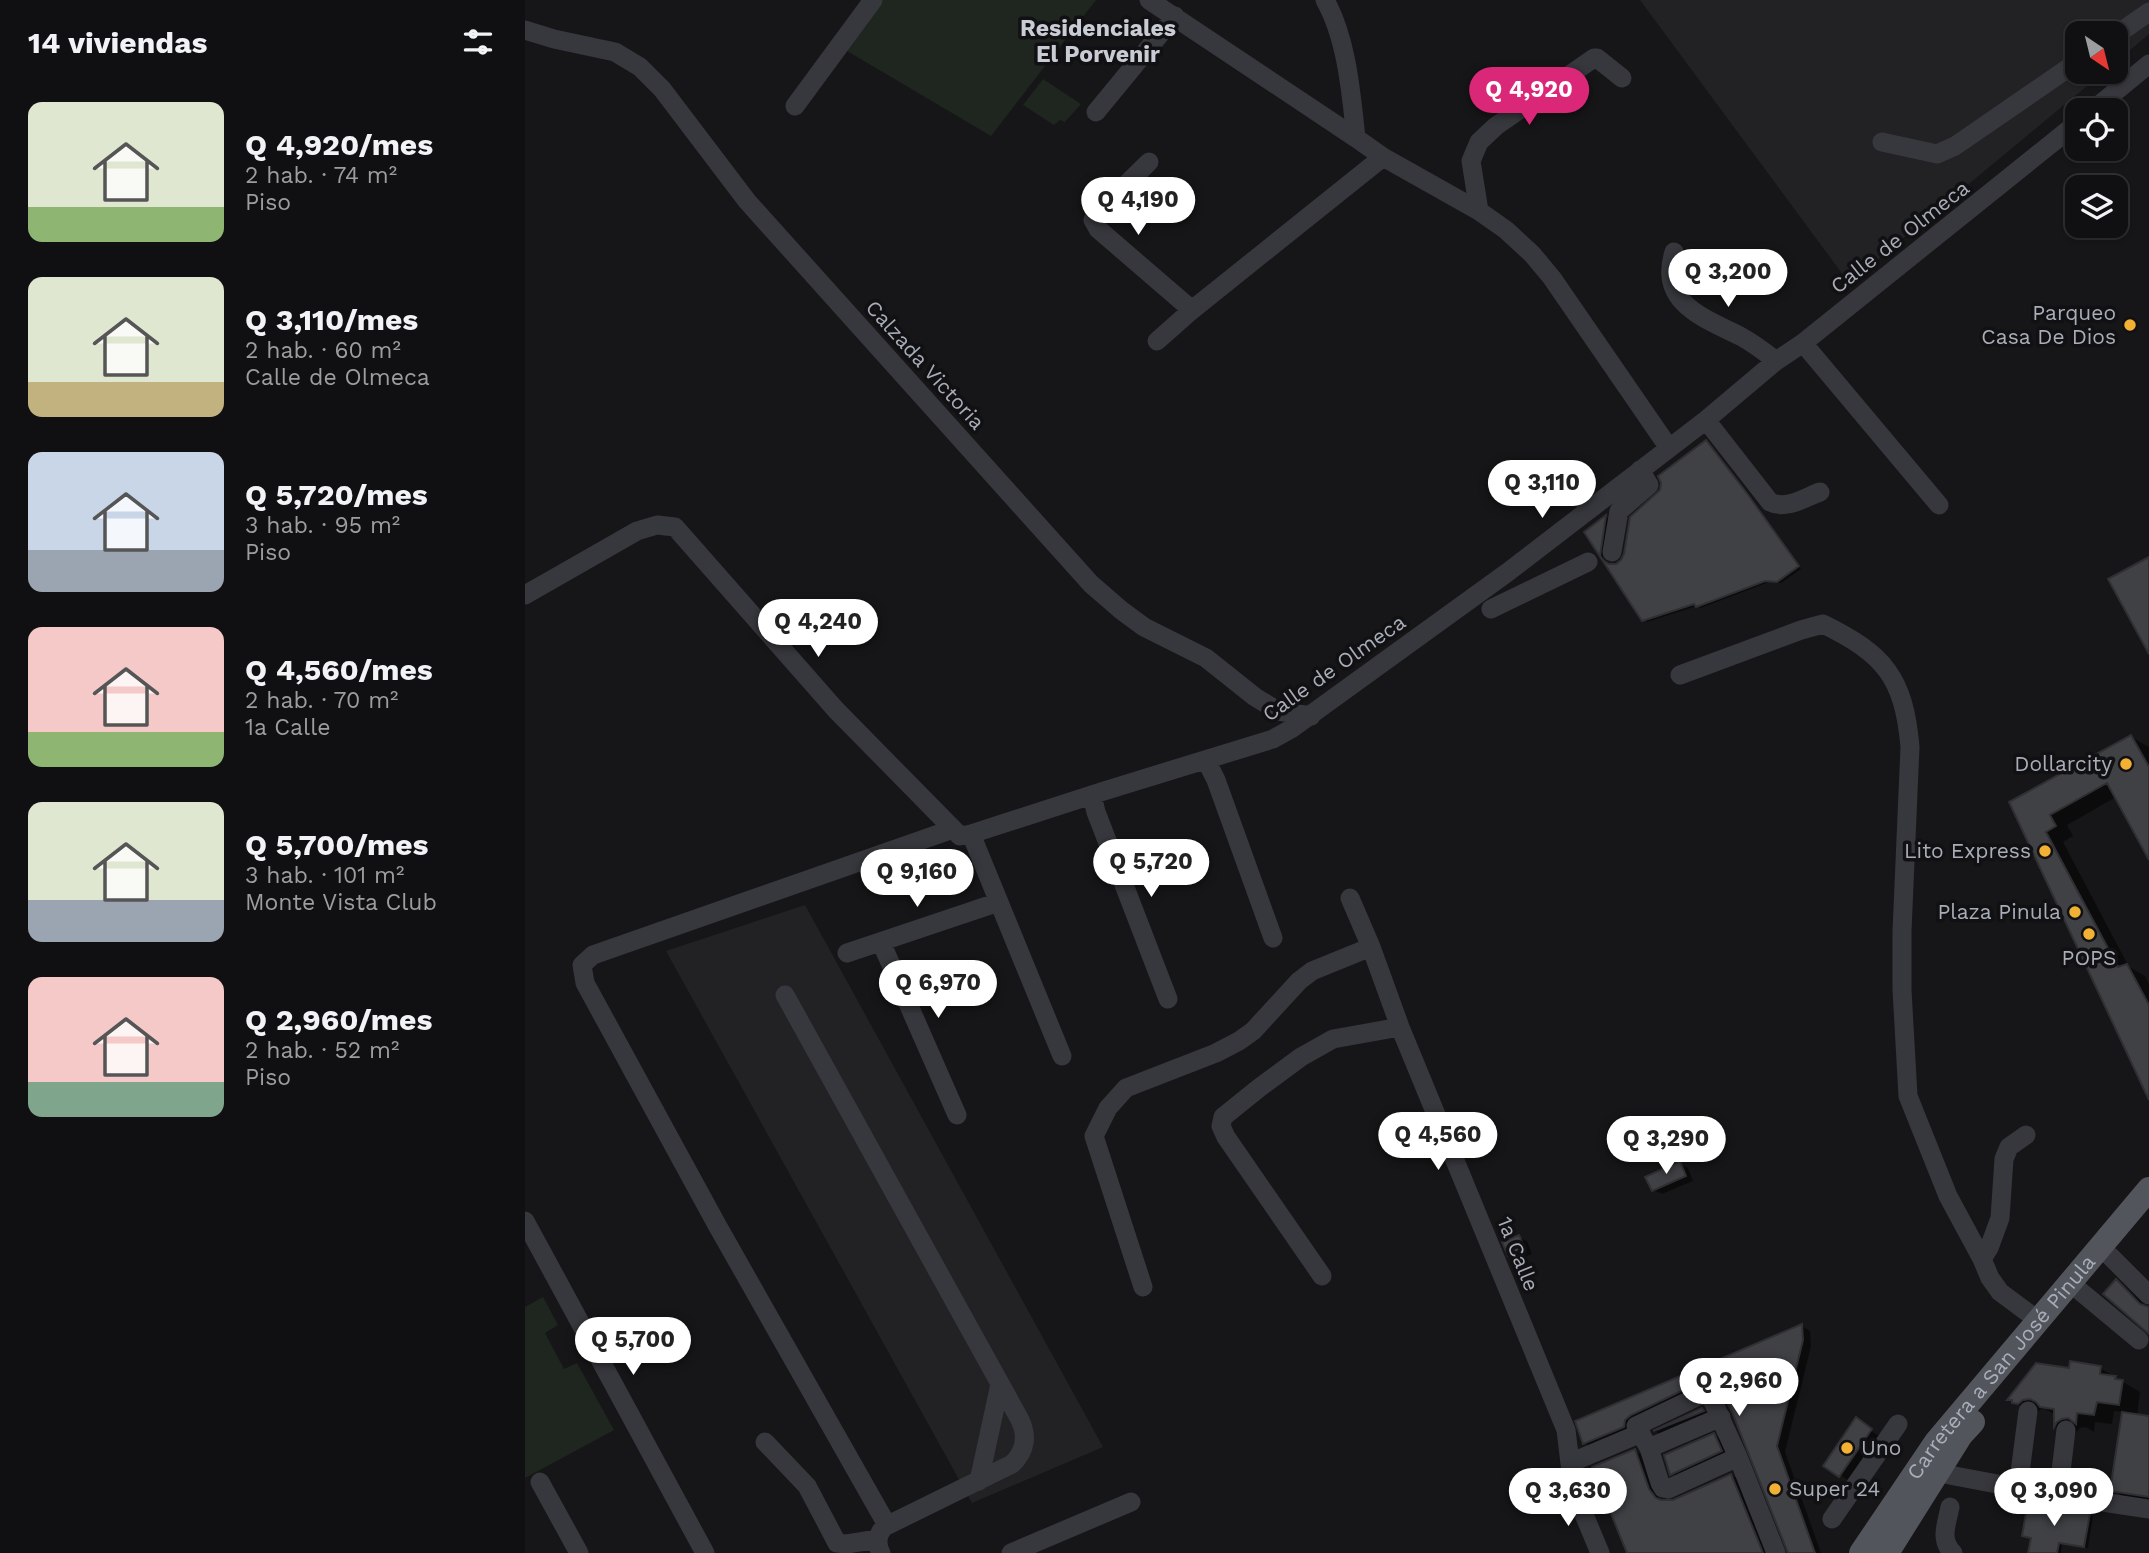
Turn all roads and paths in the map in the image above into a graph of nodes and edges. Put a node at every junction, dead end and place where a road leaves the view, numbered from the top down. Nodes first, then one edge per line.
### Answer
1 (873, 0) edge
2 (1149, 0) edge
3 (1325, 0) edge
4 (2149, 12) edge
5 (1175, 16) junction
6 (2128, 27) edge
7 (525, 30) edge
8 (2149, 64) edge
9 (2065, 70) edge
10 (1622, 78) dead end
11 (2108, 98) edge
12 (795, 106) dead end
13 (1096, 112) dead end
14 (2065, 133) edge
15 (1356, 138) junction
16 (1882, 142) dead end
17 (1383, 157) junction
18 (1149, 162) dead end
19 (1479, 211) junction
20 (1674, 251) dead end
21 (1192, 310) junction
22 (1157, 341) dead end
23 (1803, 343) junction
24 (1776, 361) junction
25 (1706, 420) junction
26 (1669, 448) junction
27 (1640, 470) junction
28 (1821, 492) dead end
29 (1939, 505) dead end
30 (1612, 552) dead end
31 (1588, 562) dead end
32 (1508, 572) junction
33 (1523, 594) junction
34 (525, 595) edge
35 (1491, 609) dead end
36 (1680, 675) dead end
37 (1311, 716) junction
38 (1206, 760) junction
39 (1094, 804) junction
40 (962, 831) junction
41 (1350, 898) dead end
42 (999, 902) junction
43 (1273, 938) dead end
44 (881, 942) junction
45 (1371, 947) junction
46 (848, 953) dead end
47 (786, 995) dead end
48 (1168, 999) dead end
49 (1400, 1027) junction
50 (1062, 1056) dead end
51 (957, 1115) dead end
52 (2026, 1135) dead end
53 (2149, 1189) edge
54 (2149, 1210) edge
55 (525, 1221) edge
56 (2110, 1256) junction
57 (1982, 1259) junction
58 (1322, 1276) dead end
59 (1143, 1287) dead end
60 (2080, 1291) junction
61 (2149, 1296) edge
62 (2039, 1321) junction
63 (2139, 1340) dead end
64 (1000, 1384) junction
65 (2028, 1411) dead end
66 (1721, 1417) junction
67 (1898, 1424) dead end
68 (2066, 1430) dead end
69 (1642, 1436) junction
70 (765, 1442) dead end
71 (1738, 1457) junction
72 (1569, 1458) junction
73 (1932, 1465) junction
74 (979, 1481) junction
75 (540, 1482) dead end
76 (2018, 1488) junction
77 (2058, 1496) junction
78 (1131, 1502) dead end
79 (1950, 1507) dead end
80 (2149, 1509) edge
81 (1832, 1519) dead end
82 (881, 1538) edge
83 (579, 1553) edge
84 (705, 1553) edge
85 (1011, 1553) edge
86 (1600, 1553) edge
87 (1776, 1553) edge
88 (1861, 1553) edge
89 (1874, 1553) edge
90 (1887, 1553) edge
91 (1953, 1553) edge

1 - 12 street
2 - 5 street
3 - 15 street
4 - 6 street
5 - 13 street
5 - 15 street
7 - 37 street, Calzada Victoria
8 - 11 street
9 - 16 street
10 - 19 street
14 - 23 street, Calle de Olmeca
15 - 17 street
17 - 19 street
17 - 21 street
18 - 21 street
19 - 26 street
20 - 24 street
21 - 22 street
23 - 24 street, Calle de Olmeca
23 - 29 street
24 - 25 street, Calle de Olmeca
25 - 26 street, Calle de Olmeca
25 - 28 street
26 - 27 street, Calle de Olmeca
27 - 30 street
27 - 32 street, Calle de Olmeca
31 - 33 street
32 - 33 street
32 - 37 street, Calle de Olmeca
33 - 35 street
34 - 40 street
36 - 57 street
37 - 38 street, Calle de Olmeca
38 - 39 street, Calle de Olmeca
38 - 43 street
39 - 40 street, Calle de Olmeca
39 - 48 street
40 - 42 street
40 - 82 street, Calle de Olmeca
41 - 45 street, 1a Calle
42 - 44 street
42 - 50 street
44 - 46 street
44 - 51 street
45 - 49 street, 1a Calle
45 - 59 street
47 - 64 street
49 - 58 street
49 - 72 street, 1a Calle
52 - 57 street
53 - 62 main road, Carretera a San José Pinula
54 - 56 main road, Carretera a San José Pinula
55 - 84 street
56 - 60 main road, Carretera a San José Pinula
56 - 61 street
57 - 62 street
60 - 63 street
60 - 73 main road, Carretera a San José Pinula
62 - 73 main road, Carretera a San José Pinula
64 - 74 street
64 - 74 street
65 - 76 street
66 - 69 street
66 - 69 street
66 - 71 street
67 - 81 street
68 - 77 street
69 - 71 street
69 - 72 street
70 - 82 street
71 - 87 street
72 - 86 street, 1a Calle
73 - 76 street
73 - 88 main road, Carretera a San José Pinula
73 - 89 main road
73 - 90 main road, Carretera a San José Pinula
74 - 82 street
75 - 83 street
76 - 77 street
77 - 80 street
78 - 85 street
79 - 91 street

